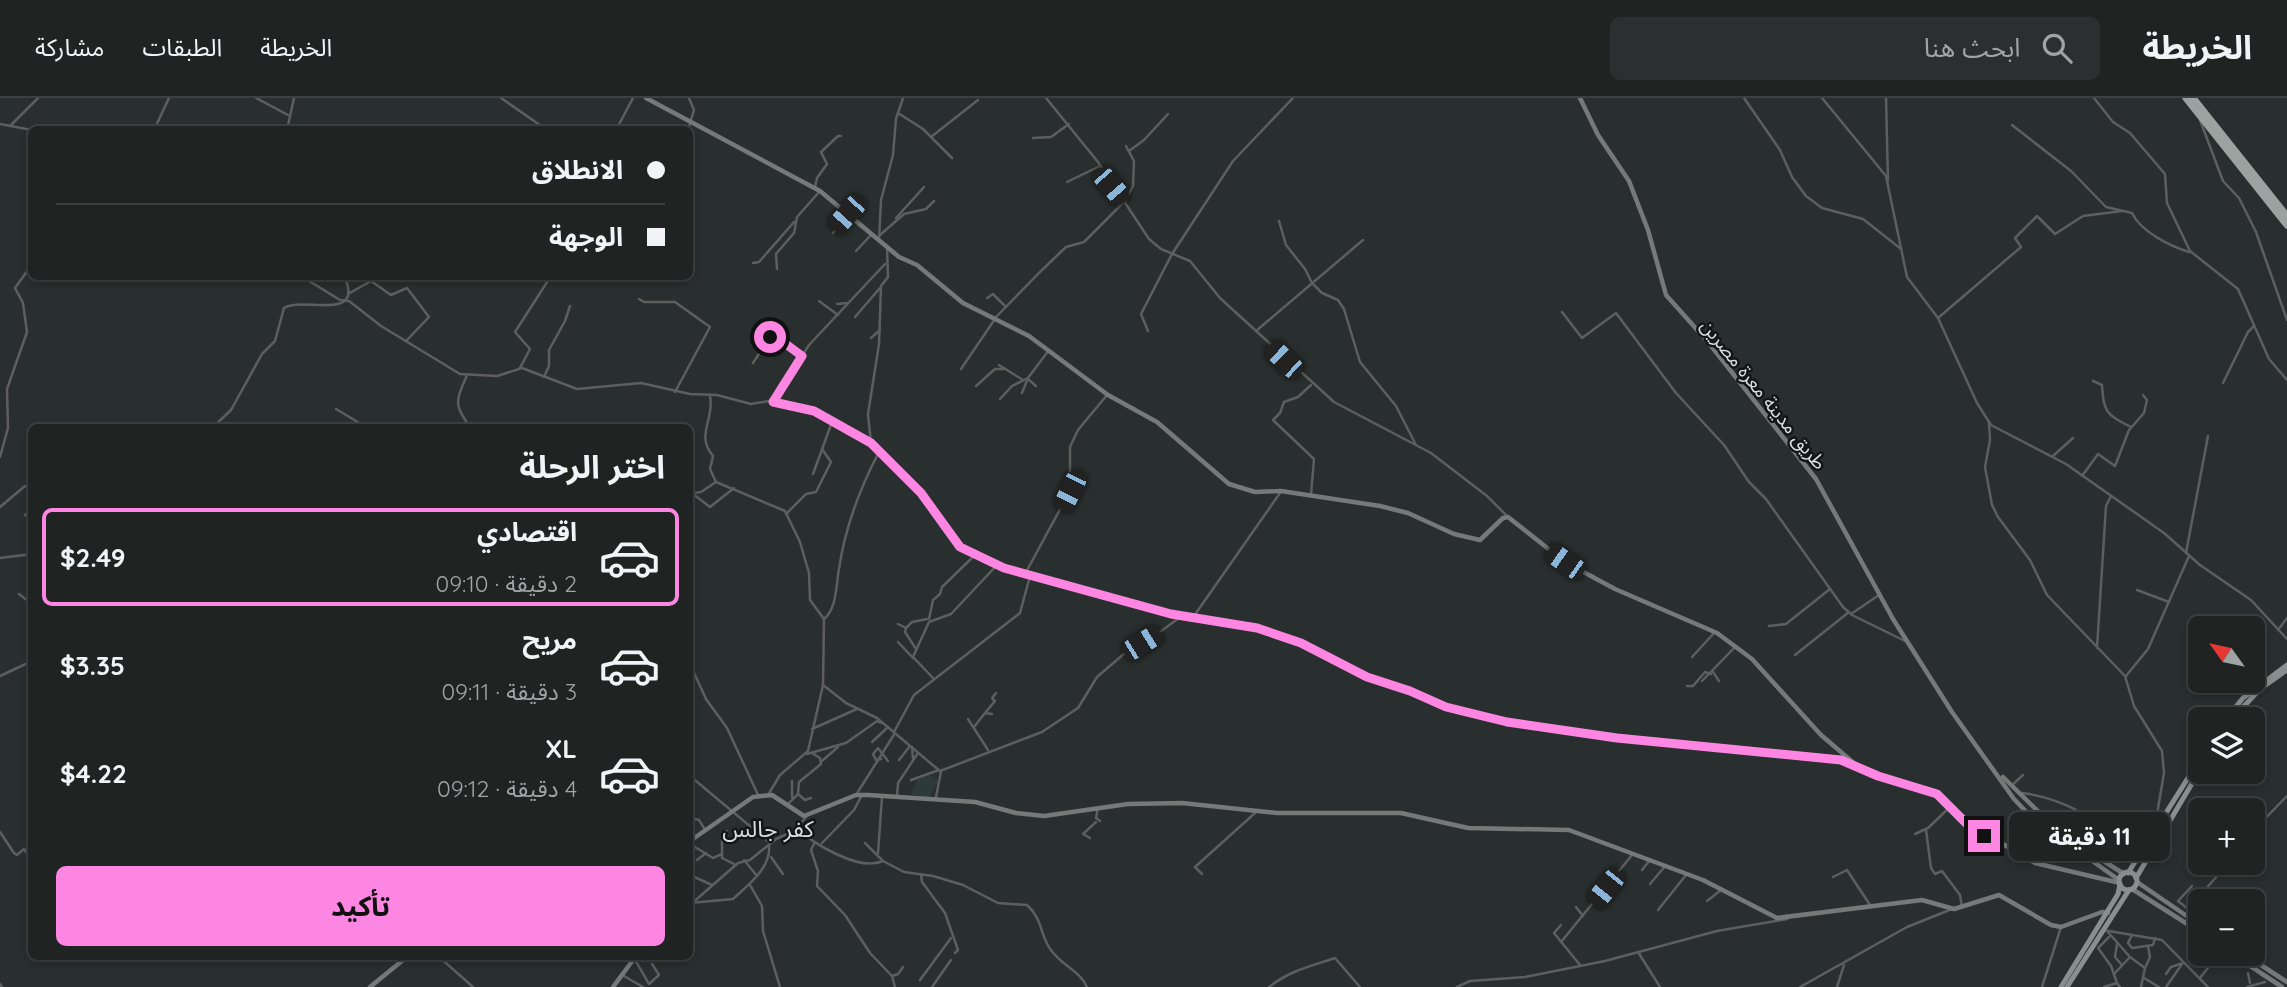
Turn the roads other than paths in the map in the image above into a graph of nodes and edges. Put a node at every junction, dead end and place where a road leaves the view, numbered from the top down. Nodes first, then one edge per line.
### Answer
1 (38, 98) edge
2 (169, 98) edge
3 (256, 98) edge
4 (294, 98) edge
5 (501, 98) edge
6 (634, 98) edge
7 (646, 98) edge
8 (689, 98) edge
9 (903, 98) edge
10 (1046, 98) edge
11 (1293, 98) edge
12 (1580, 98) edge
13 (1744, 98) edge
14 (1822, 98) edge
15 (1886, 98) edge
16 (2094, 98) edge
17 (2186, 98) edge
18 (2193, 98) edge
19 (978, 100) dead end
20 (898, 113) junction
21 (1168, 114) dead end
22 (288, 115) junction
23 (2200, 116) junction
24 (691, 121) junction
25 (0, 124) edge
26 (1069, 124) junction
27 (11, 125) junction
28 (2012, 125) dead end
29 (155, 126) edge
30 (287, 126) edge
31 (541, 126) edge
32 (618, 126) edge
33 (689, 126) edge
34 (28, 129) edge
35 (841, 136) dead end
36 (931, 137) junction
37 (1033, 138) dead end
38 (1126, 146) dead end
39 (1129, 151) junction
40 (952, 158) dead end
41 (1100, 166) junction
42 (2247, 171) junction
43 (1067, 182) dead end
44 (1888, 183) junction
45 (924, 187) dead end
46 (817, 189) junction
47 (934, 201) dead end
48 (1125, 201) junction
49 (2123, 211) junction
50 (847, 214) junction
51 (2287, 216) edge
52 (894, 220) junction
53 (1279, 221) dead end
54 (794, 222) junction
55 (2287, 225) edge
56 (833, 233) dead end
57 (871, 235) junction
58 (880, 237) junction
59 (1363, 240) dead end
60 (887, 247) junction
61 (1900, 249) junction
62 (856, 251) dead end
63 (2190, 251) junction
64 (1172, 254) junction
65 (753, 262) dead end
66 (886, 263) junction
67 (778, 269) dead end
68 (28, 270) dead end
69 (308, 280) edge
70 (345, 280) edge
71 (548, 280) edge
72 (1311, 283) junction
73 (881, 286) junction
74 (348, 294) junction
75 (639, 299) dead end
76 (987, 299) dead end
77 (344, 301) junction
78 (820, 301) dead end
79 (837, 303) dead end
80 (848, 303) junction
81 (569, 306) dead end
82 (1006, 307) junction
83 (1562, 312) dead end
84 (838, 315) junction
85 (855, 317) dead end
86 (1938, 318) junction
87 (997, 319) junction
88 (2287, 320) edge
89 (2254, 326) junction
90 (880, 330) junction
91 (1147, 331) dead end
92 (1256, 331) junction
93 (406, 341) junction
94 (878, 344) junction
95 (1049, 350) junction
96 (802, 356) junction
97 (753, 363) dead end
98 (999, 365) dead end
99 (520, 368) junction
100 (961, 369) dead end
101 (1005, 369) junction
102 (467, 375) junction
103 (544, 377) junction
104 (1028, 379) junction
105 (2287, 380) edge
106 (1023, 381) junction
107 (2093, 381) dead end
108 (979, 382) dead end
109 (2223, 383) dead end
110 (1311, 384) junction
111 (1036, 386) dead end
112 (675, 392) junction
113 (1022, 393) dead end
114 (710, 394) junction
115 (1108, 395) junction
116 (2143, 395) dead end
117 (1000, 399) dead end
118 (773, 402) junction
119 (337, 409) dead end
120 (832, 422) junction
121 (1989, 423) junction
122 (216, 424) edge
123 (361, 424) edge
124 (468, 424) edge
125 (2131, 427) junction
126 (2208, 436) dead end
127 (2073, 438) dead end
128 (871, 443) junction
129 (1416, 444) junction
130 (822, 449) junction
131 (880, 451) junction
132 (2053, 456) junction
133 (0, 457) edge
134 (813, 474) dead end
135 (2082, 476) junction
136 (716, 482) junction
137 (28, 488) edge
138 (734, 488) junction
139 (1281, 491) junction
140 (693, 493) edge
141 (693, 494) edge
142 (1311, 495) junction
143 (2111, 496) junction
144 (0, 508) edge
145 (786, 514) junction
146 (1508, 517) junction
147 (28, 554) edge
148 (2188, 554) junction
149 (975, 555) junction
150 (0, 558) edge
151 (997, 565) junction
152 (1025, 574) junction
153 (1030, 576) junction
154 (1830, 589) junction
155 (2137, 590) dead end
156 (19, 594) dead end
157 (1878, 595) junction
158 (28, 600) edge
159 (2169, 602) junction
160 (1850, 613) junction
161 (1183, 615) junction
162 (1194, 616) junction
163 (2287, 618) edge
164 (824, 619) junction
165 (930, 620) junction
166 (898, 624) dead end
167 (1769, 626) dead end
168 (906, 628) junction
169 (2278, 630) junction
170 (1715, 632) junction
171 (2287, 639) edge
172 (898, 642) dead end
173 (1909, 642) junction
174 (1735, 647) junction
175 (2097, 648) junction
176 (916, 649) junction
177 (1795, 655) dead end
178 (1692, 657) dead end
179 (913, 658) junction
180 (28, 663) edge
181 (2287, 668) edge
182 (693, 671) edge
183 (1712, 673) junction
184 (0, 676) edge
185 (2125, 677) junction
186 (934, 680) junction
187 (1702, 681) dead end
188 (1719, 681) dead end
189 (823, 685) junction
190 (1688, 686) dead end
191 (996, 693) dead end
192 (2236, 707) edge
193 (2243, 707) edge
194 (857, 709) junction
195 (985, 713) junction
196 (992, 714) dead end
197 (968, 719) dead end
198 (883, 723) junction
199 (888, 727) junction
200 (974, 727) junction
201 (812, 729) junction
202 (895, 733) junction
203 (872, 742) dead end
204 (839, 746) junction
205 (911, 746) junction
206 (828, 749) junction
207 (988, 750) junction
208 (918, 752) junction
209 (812, 753) junction
210 (803, 755) junction
211 (829, 755) junction
212 (882, 756) junction
213 (913, 759) junction
214 (899, 760) dead end
215 (822, 761) junction
216 (888, 761) dead end
217 (1854, 764) junction
218 (1995, 769) junction
219 (939, 770) junction
220 (2023, 775) dead end
221 (2188, 778) edge
222 (693, 779) edge
223 (911, 780) dead end
224 (792, 781) dead end
225 (2192, 784) edge
226 (2011, 786) junction
227 (785, 790) dead end
228 (790, 792) junction
229 (2018, 793) junction
230 (798, 794) junction
231 (768, 795) junction
232 (859, 795) junction
233 (882, 796) junction
234 (2287, 796) edge
235 (759, 797) junction
236 (792, 797) junction
237 (897, 797) junction
238 (811, 798) dead end
239 (938, 802) junction
240 (788, 805) junction
241 (1951, 806) junction
242 (1098, 808) junction
243 (1257, 810) junction
244 (731, 811) junction
245 (807, 814) junction
246 (693, 819) edge
247 (2265, 819) edge
248 (796, 827) junction
249 (704, 828) junction
250 (1926, 830) junction
251 (727, 831) dead end
252 (0, 832) edge
253 (2155, 832) junction
254 (1915, 834) dead end
255 (1090, 838) dead end
256 (693, 839) edge
257 (814, 842) junction
258 (865, 843) dead end
259 (821, 844) junction
260 (693, 845) edge
261 (769, 845) junction
262 (878, 853) junction
263 (1634, 853) junction
264 (722, 854) junction
265 (28, 855) edge
266 (705, 855) junction
267 (770, 856) junction
268 (1650, 859) junction
269 (697, 860) dead end
270 (708, 860) dead end
271 (744, 860) junction
272 (883, 861) junction
273 (2135, 864) junction
274 (736, 865) junction
275 (1666, 865) junction
276 (1642, 870) dead end
277 (2126, 873) junction
278 (783, 874) dead end
279 (921, 874) junction
280 (1202, 874) dead end
281 (1687, 874) junction
282 (2218, 875) edge
283 (693, 876) edge
284 (757, 876) junction
285 (1833, 877) dead end
286 (2137, 880) junction
287 (2120, 883) junction
288 (1650, 884) dead end
289 (713, 885) junction
290 (750, 885) junction
291 (2192, 886) dead end
292 (1721, 889) junction
293 (2189, 889) edge
294 (2206, 889) edge
295 (2130, 890) junction
296 (2188, 890) edge
297 (1707, 901) dead end
298 (693, 902) edge
299 (693, 904) edge
300 (1576, 907) dead end
301 (1872, 907) junction
302 (1962, 907) junction
303 (1954, 909) junction
304 (2188, 909) joint
305 (1658, 911) dead end
306 (2109, 913) junction
307 (1583, 916) junction
308 (2187, 916) joint
309 (1787, 919) junction
310 (1561, 925) dead end
311 (2188, 925) edge
312 (2061, 926) junction
313 (2105, 931) junction
314 (2132, 935) junction
315 (951, 937) junction
316 (2112, 937) junction
317 (2155, 938) junction
318 (1561, 942) junction
319 (2117, 944) junction
320 (2148, 946) junction
321 (2109, 947) dead end
322 (2115, 949) junction
323 (1638, 952) junction
324 (955, 953) dead end
325 (2130, 957) junction
326 (403, 960) edge
327 (443, 960) edge
328 (633, 960) edge
329 (637, 960) edge
330 (951, 960) dead end
331 (2183, 963) junction
332 (652, 964) dead end
333 (1844, 965) junction
334 (2122, 965) junction
335 (1581, 966) junction
336 (2210, 966) edge
337 (2250, 966) edge
338 (2262, 966) edge
339 (903, 967) dead end
340 (2145, 968) junction
341 (2248, 973) dead end
342 (621, 974) junction
343 (2114, 974) junction
344 (2166, 974) dead end
345 (892, 976) junction
346 (2144, 978) junction
347 (2200, 978) junction
348 (920, 980) dead end
349 (2265, 982) dead end
350 (2287, 982) edge
351 (2116, 983) junction
352 (2248, 985) edge
353 (2069, 986) edge
354 (370, 987) edge
355 (474, 987) edge
356 (613, 987) edge
357 (643, 987) edge
358 (780, 987) edge
359 (895, 987) edge
360 (932, 987) edge
361 (1087, 987) edge
362 (1269, 987) edge
363 (1360, 987) edge
364 (1457, 987) edge
365 (1660, 987) edge
366 (1800, 987) edge
367 (1837, 987) edge
368 (2042, 987) edge
369 (2061, 987) edge
370 (2104, 987) edge
371 (2120, 987) edge
372 (2141, 987) edge
373 (2159, 987) edge
374 (2166, 987) edge
375 (2208, 987) edge
376 (2282, 987) edge

1 - 27 street
2 - 29 street
3 - 22 street
4 - 22 street
5 - 31 street
6 - 32 street
7 - 24 street
8 - 24 street
9 - 20 street
10 - 26 street
11 - 64 street
12 - 157 street, طريق مدينة معرة مصرين
13 - 61 street
14 - 44 street
15 - 44 street
16 - 63 street
17 - 23 highway
18 - 42 highway
19 - 36 street
20 - 36 street
20 - 58 street
21 - 39 street
22 - 30 street
23 - 42 highway
23 - 88 street
24 - 33 street
24 - 46 street
25 - 27 street
26 - 37 street
26 - 41 street
27 - 34 street
28 - 49 street
35 - 46 street
36 - 40 street
38 - 39 street
39 - 48 street
41 - 43 street
41 - 48 street
42 - 51 highway
42 - 55 highway
44 - 61 street
45 - 52 street
46 - 50 street
46 - 54 street
47 - 52 street
48 - 64 street
48 - 82 street
49 - 63 street
49 - 86 street
50 - 56 street
50 - 57 street
52 - 58 street
53 - 72 street
54 - 65 street
54 - 67 street
57 - 58 street
57 - 62 street
58 - 60 street
59 - 72 street
60 - 66 street
60 - 87 street
61 - 86 street
63 - 89 street
64 - 91 street
64 - 92 street
66 - 73 street
66 - 80 street
68 - 133 street
69 - 77 street
70 - 74 street
71 - 99 street
72 - 92 street
72 - 129 street
73 - 85 street
73 - 90 street
74 - 77 street
74 - 93 street
75 - 112 street
76 - 82 street
77 - 93 street
77 - 122 street
78 - 84 street
79 - 80 street
80 - 84 street
81 - 103 street
82 - 87 street
83 - 154 street
84 - 96 street
86 - 121 street
87 - 95 street
87 - 100 street
89 - 105 street
89 - 109 street
90 - 94 street
90 - 94 street
92 - 110 street
93 - 102 street
94 - 128 street
95 - 104 street
95 - 115 street
96 - 97 street
96 - 118 street
98 - 101 street
99 - 102 street
99 - 103 street
101 - 106 street
101 - 108 street
102 - 124 street
103 - 112 street
104 - 106 street
104 - 111 street
104 - 113 street
106 - 117 street
107 - 125 street
110 - 129 street
110 - 142 street
112 - 114 street
114 - 118 street
114 - 136 street
115 - 139 street
115 - 152 street
116 - 125 street
118 - 120 street
119 - 123 street
120 - 128 street
120 - 130 street
121 - 132 street
121 - 175 street
125 - 135 street
126 - 148 street
127 - 132 street
128 - 131 street
129 - 146 street
130 - 134 street
130 - 145 street
131 - 149 street
131 - 164 street
132 - 135 street
135 - 143 street
136 - 138 street
136 - 140 street
137 - 144 street
138 - 141 street
138 - 145 street
139 - 142 street
139 - 162 street
142 - 146 street
143 - 148 street
143 - 175 street
145 - 164 street
146 - 170 street
147 - 150 street
148 - 159 street
148 - 169 street
149 - 151 street
149 - 165 street
151 - 152 street
151 - 165 street
152 - 153 street
153 - 161 street
153 - 186 street
154 - 160 street
154 - 167 street
155 - 159 street
156 - 158 street
157 - 160 street
157 - 173 street, طريق مدينة معرة مصرين
159 - 185 street
160 - 173 street
160 - 177 street
161 - 162 street
161 - 207 street
162 - 217 street
163 - 169 street
164 - 189 street
165 - 168 street
165 - 176 street
166 - 168 street
168 - 176 street
169 - 171 street
170 - 174 street
170 - 178 street
172 - 179 street
173 - 218 street, طريق مدينة معرة مصرين
174 - 183 street
174 - 217 street
175 - 185 street
176 - 179 street
179 - 186 street
180 - 184 street
181 - 192 main road
181 - 193 main road
182 - 235 street
183 - 187 street
183 - 188 street
183 - 190 street
185 - 253 street
186 - 202 street
189 - 194 street
189 - 201 street
191 - 195 street
194 - 198 street
194 - 201 street
195 - 196 street
195 - 200 street
197 - 200 street
198 - 199 street
198 - 204 street
199 - 202 street
199 - 203 street
200 - 207 street
201 - 210 street
202 - 205 street
202 - 212 street
204 - 206 street
204 - 211 street
205 - 208 street
205 - 213 street
205 - 214 street
206 - 209 street
206 - 211 street
207 - 219 street
208 - 213 street
208 - 219 street
209 - 210 street
209 - 215 street
210 - 231 street
211 - 215 street
212 - 216 street
212 - 232 street
213 - 237 street
215 - 230 street
217 - 241 street
218 - 226 street, طريق مدينة معرة مصرين
218 - 287 street, طريق مدينة معرة مصرين
219 - 223 street
219 - 239 street
220 - 226 street
221 - 253 main road
222 - 244 street
224 - 228 street
225 - 286 main road
226 - 229 street, طريق مدينة معرة مصرين
227 - 228 street
228 - 236 street
229 - 273 street
229 - 277 street, طريق مدينة معرة مصرين
230 - 236 street
230 - 238 street
231 - 235 street
231 - 240 street
232 - 233 street
232 - 245 street
232 - 259 street
233 - 237 street
233 - 262 street
234 - 247 street
235 - 244 street
236 - 240 street
237 - 239 street
239 - 242 street
240 - 245 street
241 - 250 street
241 - 287 street
242 - 243 street
242 - 255 street
243 - 263 street
243 - 280 street
244 - 249 street
244 - 261 street
245 - 248 street
246 - 249 street
248 - 257 street
248 - 261 street
249 - 256 street
250 - 254 street
250 - 302 street
251 - 264 street
252 - 265 street
253 - 273 main road
257 - 259 street
257 - 345 street
258 - 262 street
259 - 272 street
260 - 266 street
261 - 267 street
261 - 271 street
262 - 272 street
263 - 268 street
263 - 307 street
264 - 266 street
264 - 274 street
266 - 269 street
266 - 270 street
267 - 278 street
267 - 284 street
268 - 275 street
268 - 276 street
271 - 274 street
271 - 284 street
272 - 279 street
273 - 277 main road
274 - 289 street
275 - 281 street
275 - 288 street
277 - 286 main road
277 - 287 main road
279 - 315 street
279 - 361 street
281 - 292 street
281 - 305 street
282 - 294 street
283 - 289 street
284 - 290 street
285 - 301 street
286 - 295 main road
286 - 308 street
287 - 295 main road
287 - 306 main road
289 - 298 street
290 - 299 street
290 - 358 street
291 - 293 street
292 - 297 street
292 - 309 street
295 - 306 main road
295 - 311 street
296 - 304 street
300 - 307 street
301 - 303 street
301 - 309 street
302 - 303 street
302 - 312 street
303 - 333 street
304 - 308 street
306 - 312 street
306 - 313 main road
306 - 369 main road
307 - 318 street
309 - 323 street
310 - 318 street
312 - 368 street
313 - 314 street
313 - 316 street
313 - 353 main road
314 - 317 street
314 - 320 street
315 - 324 street
315 - 348 street
316 - 319 street
316 - 343 street
317 - 320 street
317 - 331 street
318 - 335 street
319 - 322 street
319 - 325 street
320 - 340 street
321 - 322 street
322 - 334 street
323 - 335 street
323 - 365 street
325 - 334 street
325 - 340 street
326 - 354 street
327 - 355 street
328 - 342 street
329 - 332 street
330 - 360 street
331 - 344 street
331 - 347 street
331 - 374 street
333 - 366 street
333 - 367 street
334 - 343 street
335 - 364 street
336 - 347 street
337 - 376 street
338 - 350 street
339 - 345 street
340 - 346 street
341 - 352 street
342 - 356 street
342 - 357 street
343 - 351 street
345 - 359 street
346 - 372 street
346 - 373 street
347 - 375 street
349 - 352 street
351 - 370 street
351 - 371 street
362 - 363 street

